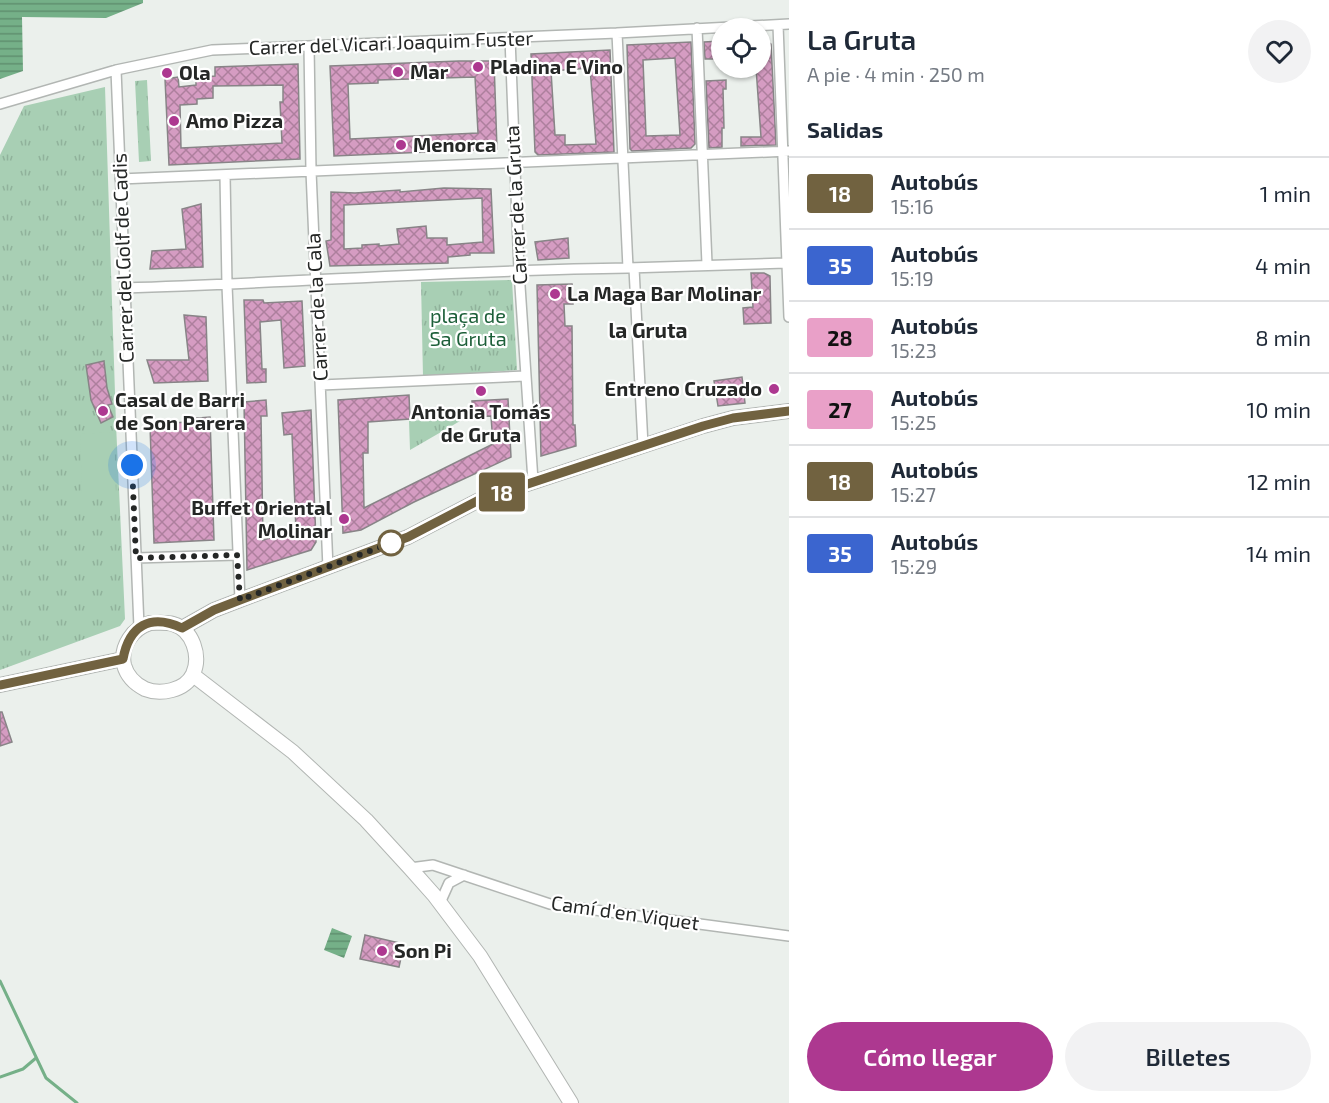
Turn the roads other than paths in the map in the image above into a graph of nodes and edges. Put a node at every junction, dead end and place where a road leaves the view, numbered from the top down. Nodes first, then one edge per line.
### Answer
1 (789, 24) edge
2 (778, 25) junction
3 (697, 28) junction
4 (617, 33) junction
5 (510, 38) junction
6 (309, 46) junction
7 (116, 70) junction
8 (0, 104) edge
9 (786, 151) edge
10 (702, 154) junction
11 (623, 158) junction
12 (514, 163) junction
13 (311, 171) junction
14 (225, 175) junction
15 (120, 179) junction
16 (786, 263) junction
17 (707, 264) junction
18 (630, 265) junction
19 (519, 271) junction
20 (316, 280) junction
21 (226, 285) junction
22 (125, 288) junction
23 (789, 317) edge
24 (525, 376) junction
25 (321, 385) junction
26 (789, 411) edge
27 (643, 446) junction
28 (533, 481) junction
29 (237, 555) junction
30 (136, 558) junction
31 (328, 568) junction
32 (240, 600) junction
33 (138, 627) junction
34 (182, 628) junction
35 (123, 659) junction
36 (193, 675) junction
37 (0, 685) edge
38 (410, 868) junction
39 (464, 875) junction
40 (440, 903) junction
41 (789, 936) edge
42 (571, 1103) edge

1 - 2 street, Carrer del Vicari Joaquim Fuster
2 - 3 street, Carrer del Vicari Joaquim Fuster
2 - 9 street
3 - 4 street, Carrer del Vicari Joaquim Fuster
3 - 10 street
4 - 5 street, Carrer del Vicari Joaquim Fuster
4 - 11 street
5 - 6 street, Carrer del Vicari Joaquim Fuster
5 - 12 street, Carrer de la Gruta
6 - 7 street, Carrer del Vicari Joaquim Fuster
6 - 13 street, Carrer de la Cala
7 - 8 street, Carrer del Vicari Joaquim Fuster
7 - 15 street, Carrer del Golf de Cadis
9 - 10 street
9 - 16 street
10 - 11 street
10 - 17 street
11 - 12 street
11 - 18 street
12 - 13 street
12 - 19 street, Carrer de la Gruta
13 - 14 street
13 - 20 street, Carrer de la Cala
14 - 15 street
14 - 21 street
15 - 22 street, Carrer del Golf de Cadis
16 - 17 street
16 - 23 street
17 - 18 street
18 - 19 street
18 - 27 street
19 - 20 street
19 - 24 street, Carrer de la Gruta
20 - 21 street
20 - 25 street, Carrer de la Cala
21 - 22 street
21 - 29 street
22 - 30 street, Carrer del Golf de Cadis
24 - 25 street
24 - 28 street, Carrer de la Gruta
25 - 31 street, Carrer de la Cala
26 - 27 street
27 - 28 street
28 - 31 street
29 - 30 street
29 - 32 street
30 - 33 street, Carrer del Golf de Cadis
31 - 32 street
32 - 34 street
33 - 34 street
33 - 35 street
34 - 36 street
35 - 36 street
35 - 37 street
36 - 38 street
38 - 39 street, Camí d'en Viquet
38 - 40 street
39 - 40 street
39 - 41 street, Camí d'en Viquet
40 - 42 street

